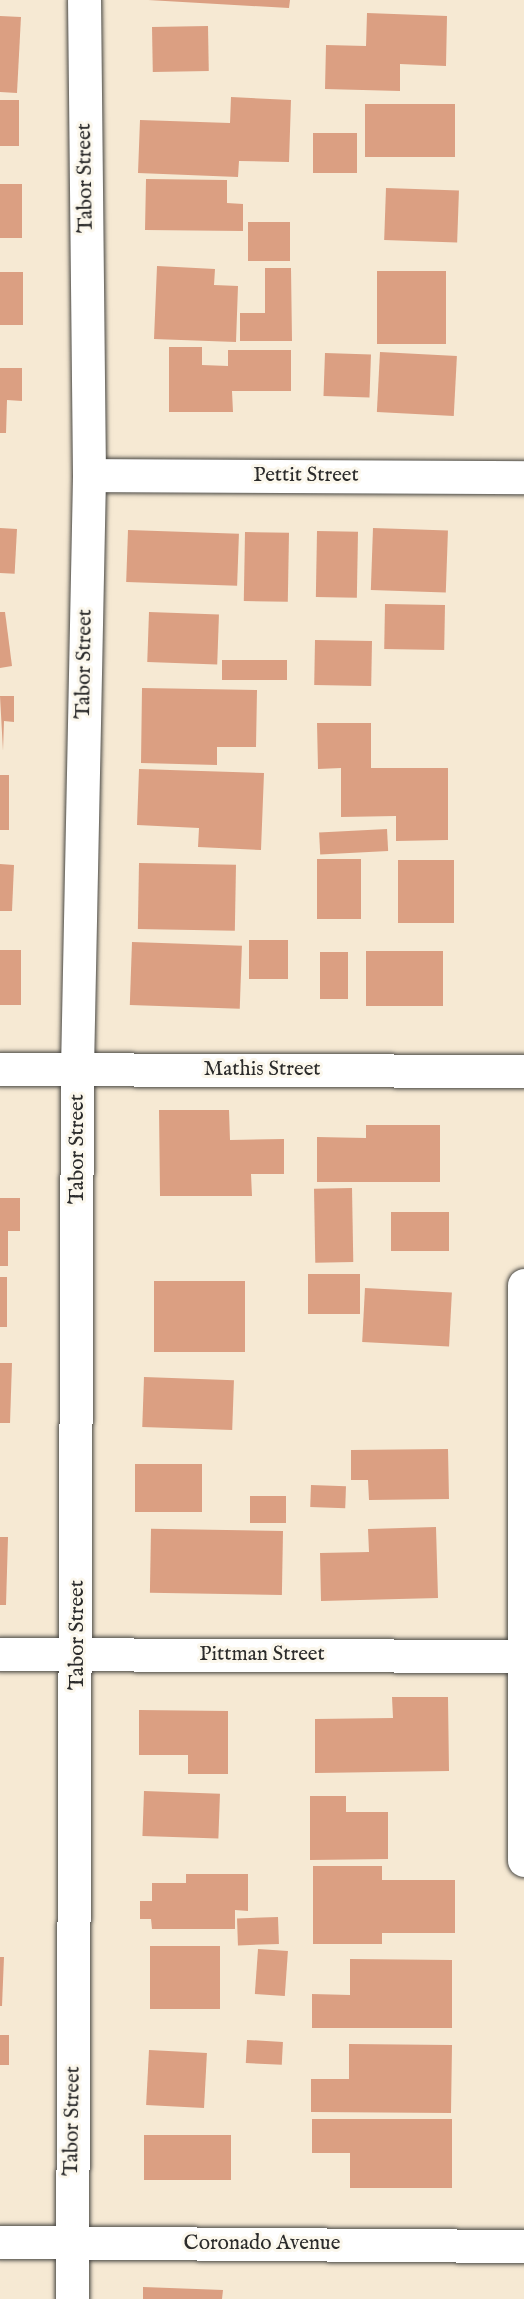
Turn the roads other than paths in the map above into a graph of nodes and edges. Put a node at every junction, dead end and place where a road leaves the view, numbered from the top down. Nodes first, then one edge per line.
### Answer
1 (84, 0) edge
2 (89, 475) junction
3 (524, 477) edge
4 (0, 1069) edge
5 (77, 1070) junction
6 (524, 1071) edge
7 (524, 1285) edge
8 (0, 1654) edge
9 (78, 1655) junction
10 (523, 1656) edge
11 (524, 1860) edge
12 (0, 2241) edge
13 (71, 2242) junction
14 (524, 2246) edge
15 (72, 2299) edge

1 - 2 street, Tabor Street
2 - 3 street, Pettit Street
2 - 5 street, Tabor Street
4 - 5 street, Mathis Street
5 - 6 street, Mathis Street
5 - 9 street, Tabor Street
7 - 10 street
8 - 9 street, Pittman Street
9 - 10 street, Pittman Street
9 - 13 street, Tabor Street
10 - 11 street
12 - 13 street, Coronado Avenue
13 - 14 street, Coronado Avenue
13 - 15 street, Tabor Street

